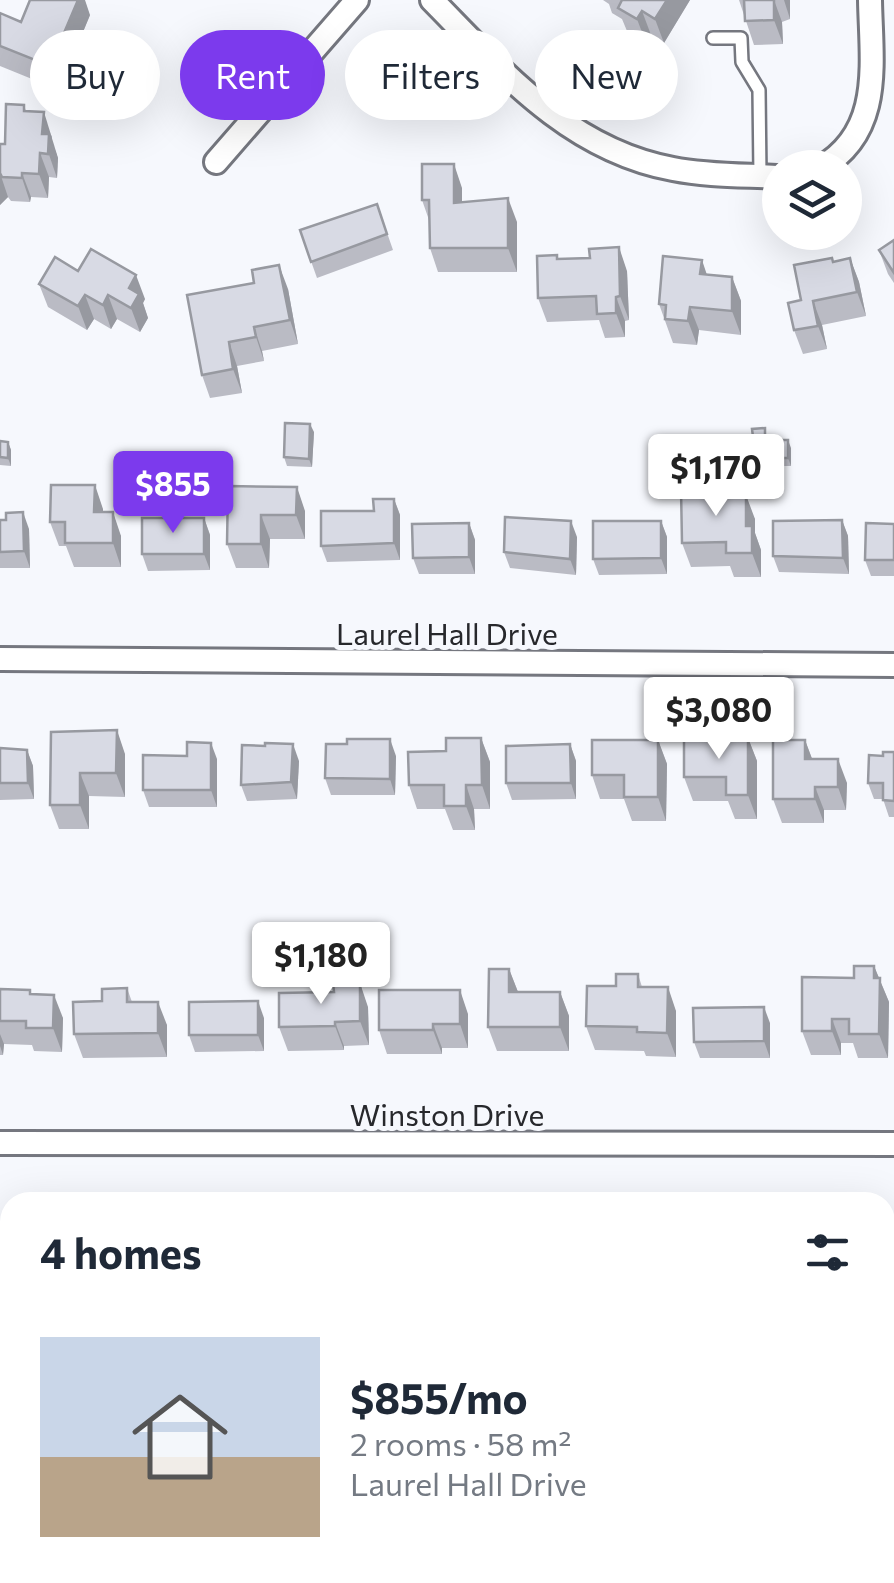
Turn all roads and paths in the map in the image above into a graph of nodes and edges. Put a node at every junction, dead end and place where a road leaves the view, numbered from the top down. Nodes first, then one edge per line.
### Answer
1 (357, 0) edge
2 (432, 0) edge
3 (870, 0) edge
4 (713, 38) dead end
5 (767, 150) edge
6 (845, 150) edge
7 (216, 162) dead end
8 (762, 175) edge
9 (0, 659) edge
10 (894, 665) edge
11 (0, 1143) edge
12 (894, 1144) edge

1 - 7 street
2 - 8 street
3 - 6 street
4 - 5 lane
9 - 10 street, Laurel Hall Drive
11 - 12 street, Winston Drive

